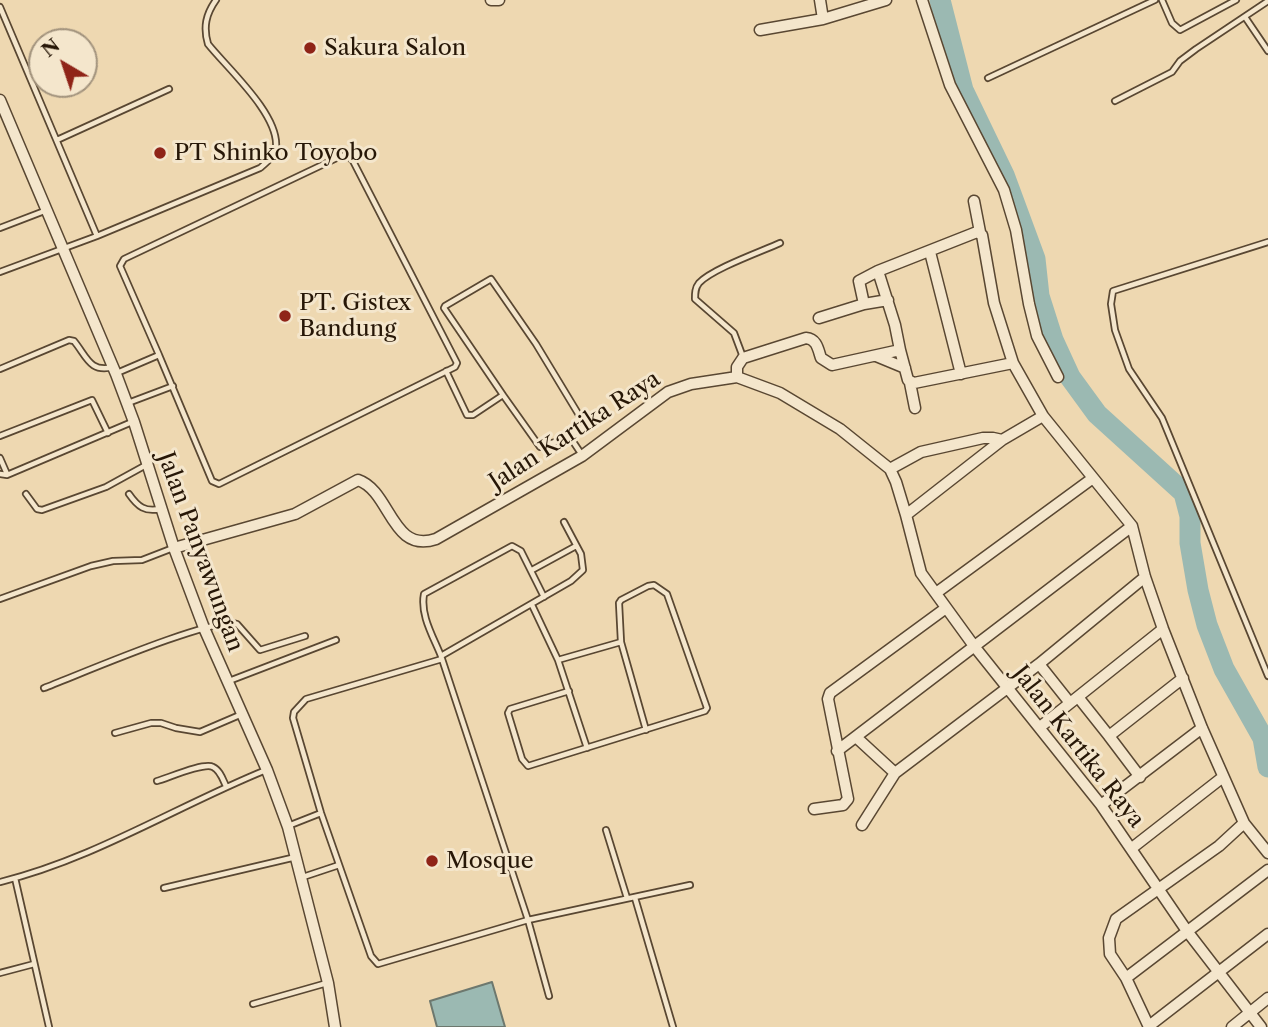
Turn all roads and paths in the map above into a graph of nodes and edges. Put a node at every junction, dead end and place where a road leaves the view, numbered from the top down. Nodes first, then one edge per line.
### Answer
1 (216, 0) edge
2 (491, 0) edge
3 (499, 0) edge
4 (820, 0) edge
5 (886, 0) edge
6 (922, 0) edge
7 (1155, 0) edge
8 (1162, 0) edge
9 (1236, 0) edge
10 (1268, 1) edge
11 (0, 7) edge
12 (1245, 17) junction
13 (823, 19) junction
14 (760, 30) dead end
15 (1268, 51) edge
16 (988, 78) dead end
17 (169, 89) dead end
18 (0, 100) edge
19 (1115, 102) dead end
20 (57, 141) junction
21 (974, 201) dead end
22 (48, 209) junction
23 (0, 229) edge
24 (980, 232) junction
25 (97, 236) junction
26 (1268, 242) edge
27 (780, 243) dead end
28 (63, 247) junction
29 (930, 252) junction
30 (878, 271) junction
31 (0, 272) edge
32 (888, 300) junction
33 (864, 304) junction
34 (819, 318) dead end
35 (900, 350) junction
36 (159, 355) junction
37 (875, 356) junction
38 (743, 358) junction
39 (1013, 363) junction
40 (905, 368) junction
41 (0, 369) edge
42 (115, 371) junction
43 (446, 371) junction
44 (961, 374) junction
45 (737, 377) junction
46 (1058, 377) dead end
47 (910, 383) junction
48 (173, 386) junction
49 (503, 395) junction
50 (127, 404) junction
51 (915, 408) dead end
52 (1043, 416) junction
53 (134, 422) junction
54 (108, 433) junction
55 (0, 436) edge
56 (570, 437) junction
57 (1002, 440) junction
58 (582, 456) junction
59 (0, 458) edge
60 (146, 464) junction
61 (890, 469) junction
62 (0, 474) edge
63 (7, 475) junction
64 (1093, 478) junction
65 (26, 494) dead end
66 (129, 494) dead end
67 (160, 509) junction
68 (906, 515) junction
69 (564, 522) dead end
70 (1132, 526) junction
71 (576, 546) junction
72 (174, 548) junction
73 (532, 570) junction
74 (1145, 577) junction
75 (936, 593) junction
76 (544, 597) junction
77 (0, 598) edge
78 (532, 605) junction
79 (946, 608) junction
80 (204, 628) junction
81 (1163, 629) junction
82 (305, 636) dead end
83 (336, 640) dead end
84 (621, 642) junction
85 (974, 646) junction
86 (441, 657) junction
87 (558, 660) junction
88 (1040, 664) junction
89 (1268, 676) edge
90 (1183, 678) junction
91 (228, 681) junction
92 (1007, 686) junction
93 (44, 688) dead end
94 (569, 691) junction
95 (1074, 700) junction
96 (243, 713) junction
97 (1040, 727) junction
98 (1202, 728) junction
99 (646, 730) junction
100 (115, 733) dead end
101 (1109, 736) junction
102 (857, 738) junction
103 (587, 748) junction
104 (837, 751) junction
105 (267, 770) junction
106 (895, 773) junction
107 (1140, 776) junction
108 (1223, 777) junction
109 (157, 781) dead end
110 (226, 786) junction
111 (1101, 806) junction
112 (814, 809) dead end
113 (321, 813) junction
114 (1244, 823) junction
115 (862, 825) dead end
116 (288, 827) junction
117 (606, 830) dead end
118 (1132, 848) junction
119 (1268, 853) edge
120 (296, 857) junction
121 (339, 865) junction
122 (1268, 870) edge
123 (301, 877) junction
124 (15, 878) junction
125 (0, 882) edge
126 (690, 885) dead end
127 (164, 888) dead end
128 (1157, 888) junction
129 (627, 898) junction
130 (635, 898) junction
131 (528, 920) junction
132 (1187, 931) junction
133 (1268, 934) edge
134 (34, 964) junction
135 (1218, 971) junction
136 (0, 973) edge
137 (1126, 978) junction
138 (328, 983) junction
139 (549, 996) dead end
140 (1268, 998) edge
141 (253, 1004) dead end
142 (1250, 1012) junction
143 (49, 1027) edge
144 (335, 1027) edge
145 (673, 1027) edge
146 (1149, 1027) edge
147 (1232, 1027) edge
148 (1261, 1027) edge

1 - 25 lane
2 - 3 street
4 - 13 street
5 - 13 street
6 - 46 street
7 - 16 lane
8 - 9 lane
10 - 12 lane
11 - 20 lane
12 - 15 lane
12 - 19 lane
13 - 14 street
17 - 20 lane
18 - 22 street, Jalan Panyawungan
20 - 25 lane
21 - 24 street
22 - 23 lane
22 - 28 street, Jalan Panyawungan
24 - 29 street
24 - 39 street
25 - 28 lane
26 - 89 lane
27 - 38 lane
28 - 31 lane
28 - 42 street, Jalan Panyawungan
29 - 30 street
29 - 44 street
30 - 32 street
30 - 33 street
32 - 33 street
32 - 35 street
33 - 34 street
35 - 37 street
35 - 40 street
36 - 42 lane
36 - 43 lane
36 - 48 lane
37 - 38 street
37 - 40 street
38 - 45 street
39 - 44 street
39 - 52 street
40 - 47 street
41 - 42 lane
42 - 50 street, Jalan Panyawungan
43 - 48 lane
43 - 49 lane
44 - 47 street
45 - 58 street, Jalan Kartika Raya
45 - 61 street, Jalan Kartika Raya
47 - 51 street
48 - 50 lane
49 - 56 lane
49 - 56 lane
50 - 53 street, Jalan Panyawungan
52 - 57 street
52 - 64 street
53 - 54 lane
53 - 60 street, Jalan Panyawungan
54 - 55 lane
54 - 63 lane
56 - 58 lane
57 - 61 street
57 - 68 street
58 - 72 street, Jalan Kartika Raya
59 - 63 lane
60 - 65 lane
60 - 67 street, Jalan Panyawungan
61 - 68 street, Jalan Kartika Raya
62 - 63 lane
64 - 70 street
64 - 75 street
66 - 67 lane
67 - 72 street, Jalan Panyawungan
68 - 75 street, Jalan Kartika Raya
69 - 71 lane
70 - 74 street
70 - 85 street
71 - 73 lane
71 - 76 lane
72 - 77 lane
72 - 80 street, Jalan Panyawungan
73 - 76 lane
73 - 86 lane
74 - 81 street
74 - 88 street
75 - 79 street, Jalan Kartika Raya
76 - 78 lane
78 - 86 lane
78 - 87 lane
79 - 85 street, Jalan Kartika Raya
79 - 104 street
80 - 82 lane
80 - 91 street, Jalan Panyawungan
80 - 93 lane
81 - 90 street
81 - 95 street
83 - 91 lane
84 - 87 lane
84 - 99 lane
84 - 99 lane
85 - 92 street, Jalan Kartika Raya
85 - 102 street
86 - 113 lane
86 - 131 lane
87 - 94 lane
88 - 92 street
88 - 95 street
90 - 98 street
90 - 101 street
91 - 96 street, Jalan Panyawungan
92 - 97 street, Jalan Kartika Raya
92 - 106 street
94 - 103 lane
94 - 103 lane
95 - 97 street
95 - 101 street
96 - 100 lane
96 - 105 street, Jalan Panyawungan
97 - 111 street, Jalan Kartika Raya
98 - 107 street
98 - 108 street
99 - 103 lane
101 - 107 street
102 - 104 street
102 - 106 street
104 - 112 street
105 - 110 lane
105 - 116 street, Jalan Panyawungan
106 - 115 street
107 - 111 street
108 - 114 street
108 - 118 street
109 - 110 lane
110 - 124 lane
111 - 118 street, Jalan Kartika Raya
113 - 116 lane
113 - 121 lane
114 - 119 street
114 - 128 street
116 - 120 street, Jalan Panyawungan
117 - 129 lane
118 - 128 street, Jalan Kartika Raya
120 - 123 street, Jalan Panyawungan
120 - 127 lane
121 - 123 lane
121 - 131 lane
122 - 132 street
123 - 138 street, Jalan Panyawungan
124 - 125 lane
124 - 134 lane
126 - 130 lane
128 - 132 street, Jalan Kartika Raya
128 - 137 street
129 - 130 lane
129 - 131 lane
130 - 145 lane
131 - 139 lane
132 - 135 street, Jalan Kartika Raya
132 - 137 street
133 - 135 street
134 - 136 lane
134 - 143 lane
135 - 142 street, Jalan Kartika Raya
135 - 146 street
137 - 146 street
138 - 141 lane
138 - 144 street, Jalan Panyawungan
140 - 142 street
142 - 147 street
142 - 148 street, Jalan Kartika Raya

